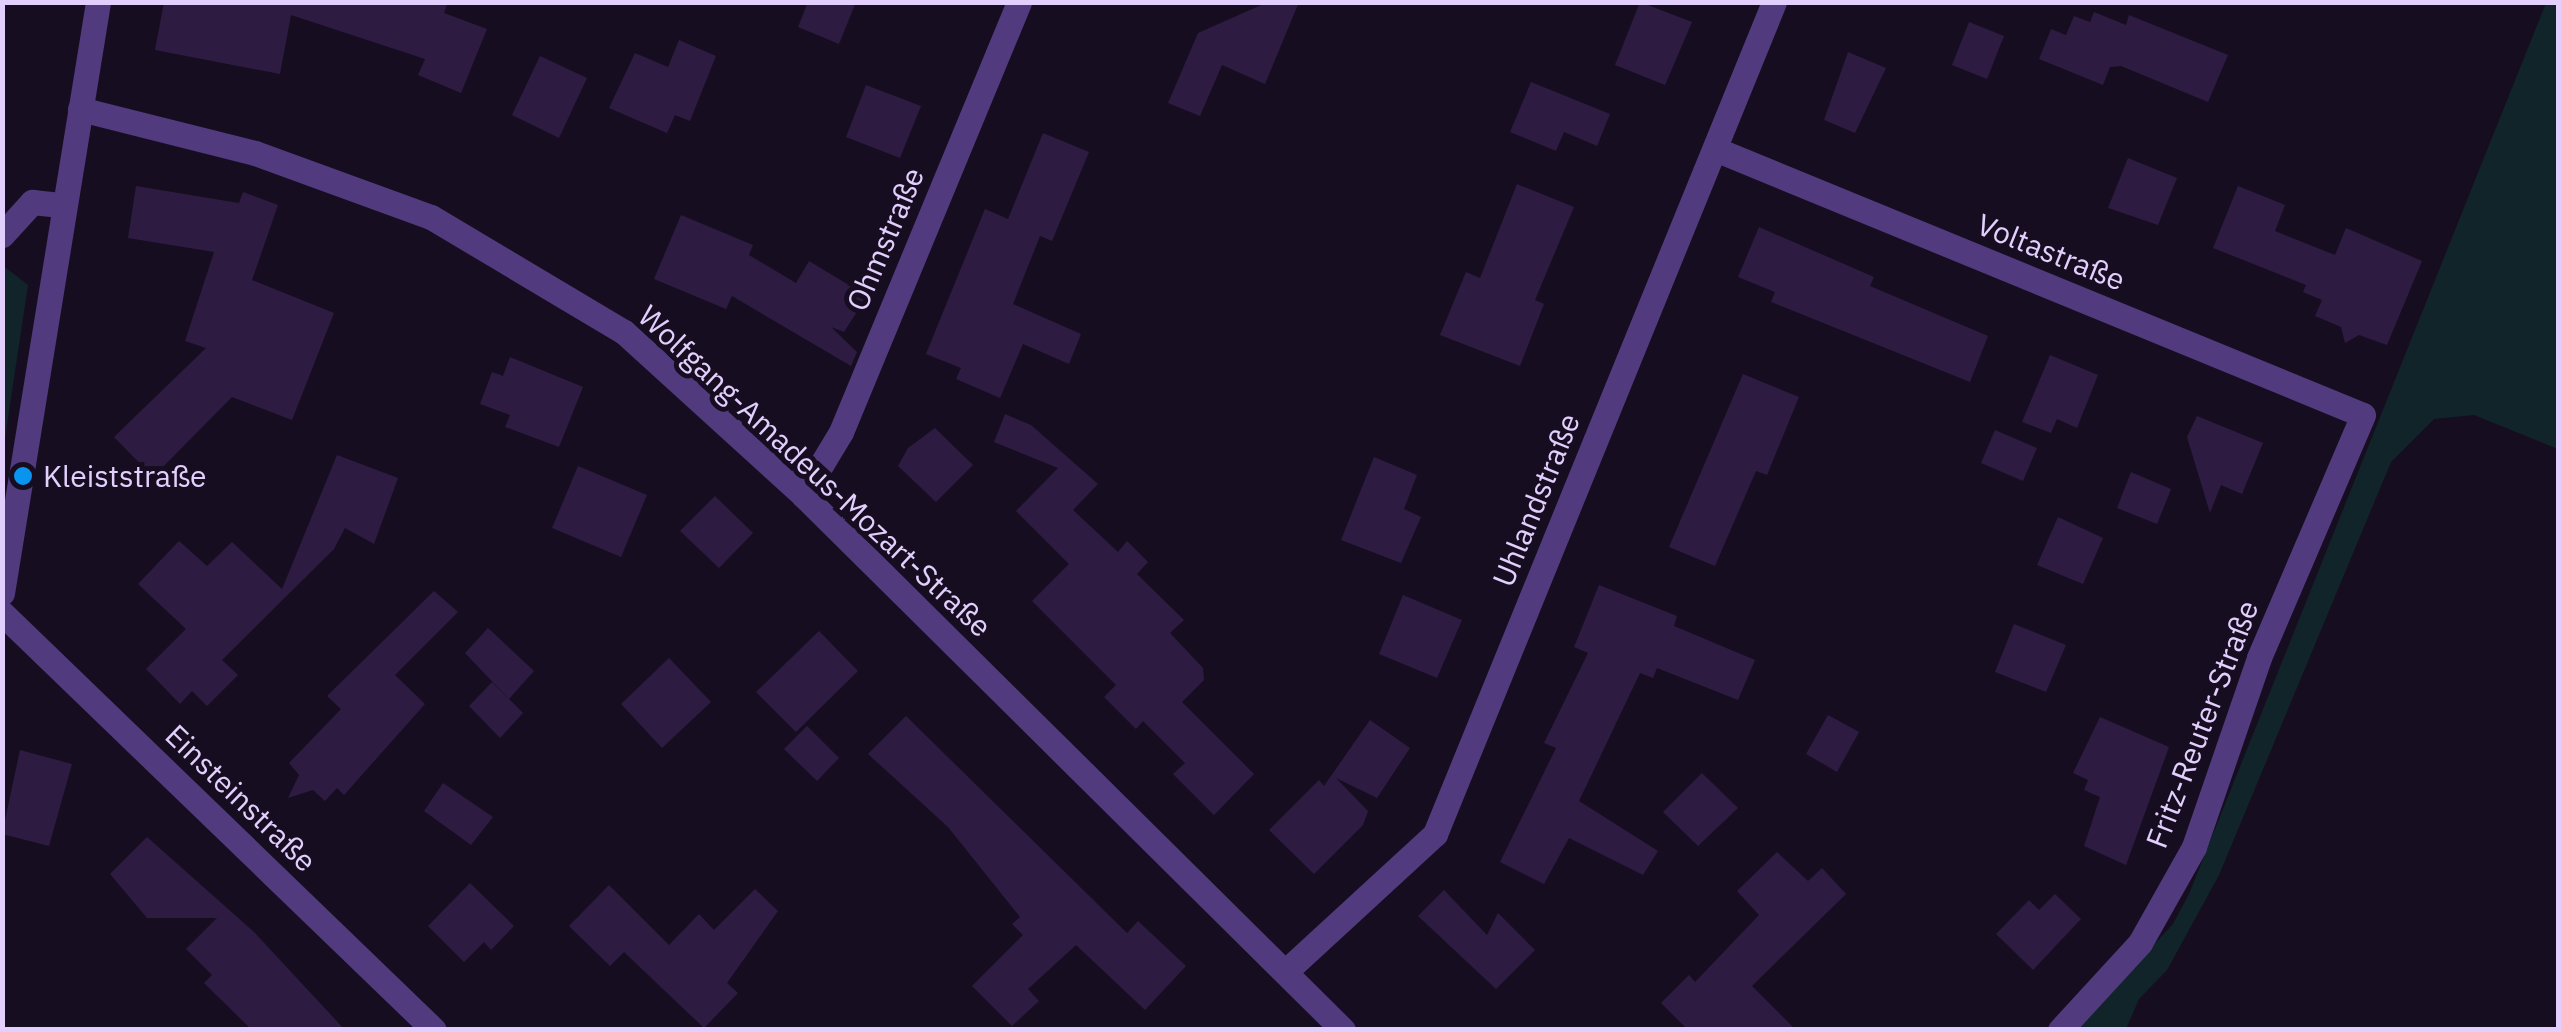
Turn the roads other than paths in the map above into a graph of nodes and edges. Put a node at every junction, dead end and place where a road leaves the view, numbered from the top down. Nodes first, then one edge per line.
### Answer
1 (98, 2) edge
2 (1019, 2) edge
3 (1774, 2) edge
4 (80, 109) junction
5 (1715, 149) junction
6 (63, 205) junction
7 (2, 234) edge
8 (2363, 416) joint
9 (803, 495) junction
10 (2, 593) edge
11 (2, 613) edge
12 (1285, 972) junction
13 (434, 1030) edge
14 (1343, 1030) edge
15 (2060, 1030) edge

1 - 4 street
2 - 9 street, Ohmstraße
3 - 5 street, Uhlandstraße
4 - 6 street
4 - 9 street, Wolfgang-Amadeus-Mozart-Straße
5 - 8 street, Voltastraße
5 - 12 street, Uhlandstraße
6 - 7 street
6 - 10 street
8 - 15 street, Fritz-Reuter-Straße
9 - 12 street, Wolfgang-Amadeus-Mozart-Straße
11 - 13 street, Einsteinstraße
12 - 14 street, Wolfgang-Amadeus-Mozart-Straße

